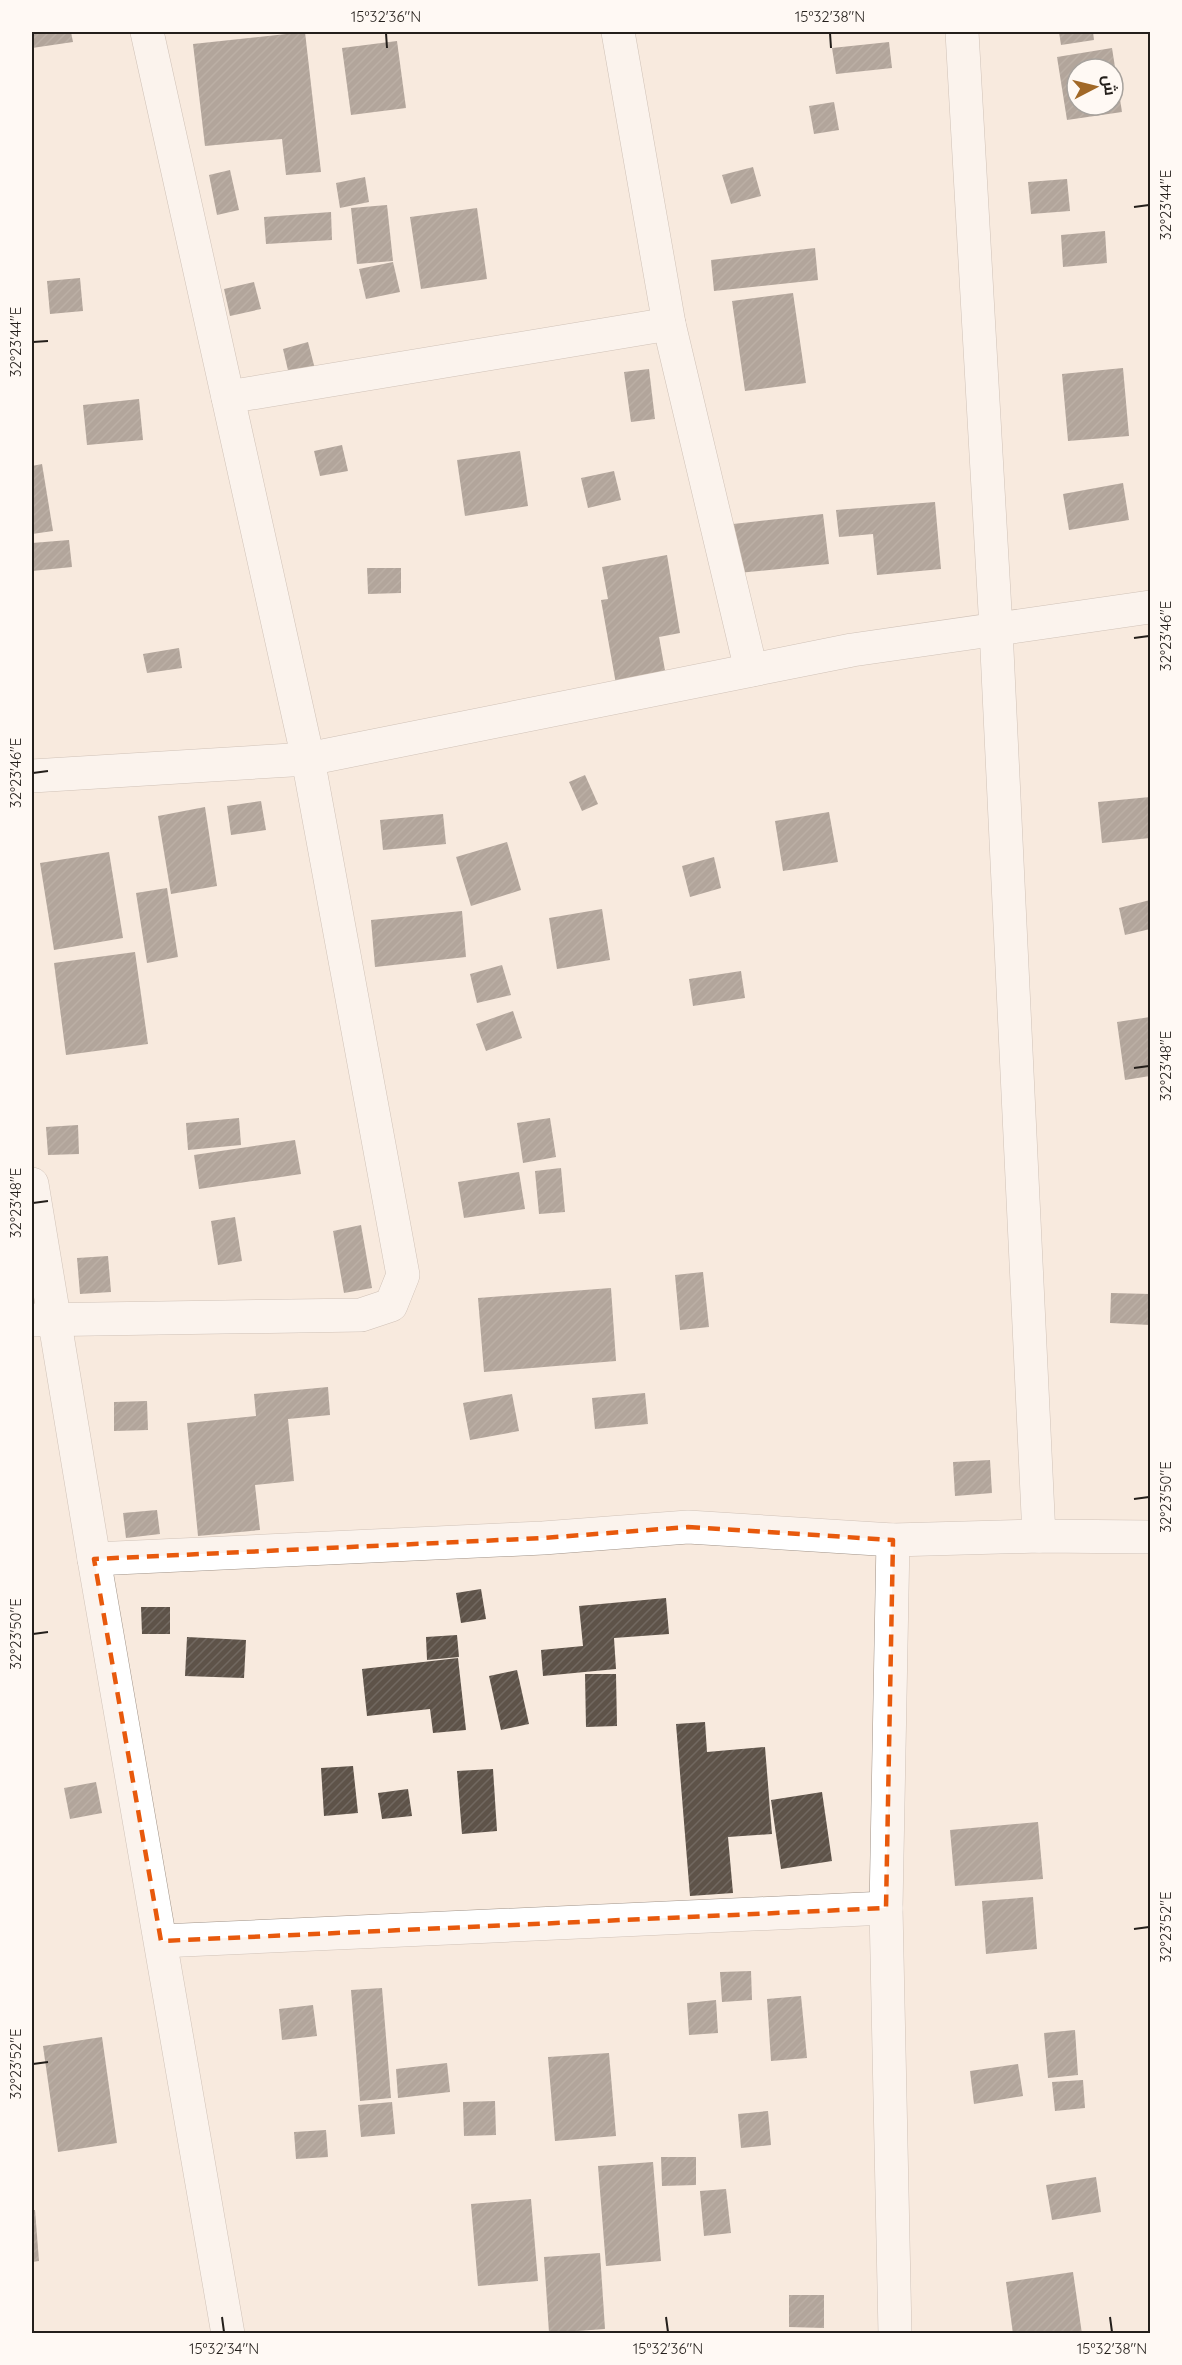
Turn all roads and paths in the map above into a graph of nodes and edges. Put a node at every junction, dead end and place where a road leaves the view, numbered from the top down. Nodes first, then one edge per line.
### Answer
1 (147, 32) edge
2 (618, 32) edge
3 (962, 32) edge
4 (669, 324) junction
5 (228, 397) junction
6 (1150, 607) edge
7 (996, 629) junction
8 (751, 670) junction
9 (308, 759) junction
10 (32, 776) edge
11 (32, 1184) edge
12 (42, 1320) edge
13 (1039, 1536) junction
14 (1150, 1537) edge
15 (892, 1540) junction
16 (94, 1559) junction
17 (886, 1908) junction
18 (161, 1941) junction
19 (228, 2334) edge
20 (895, 2334) edge

1 - 5 street
2 - 4 street
3 - 7 street
4 - 5 street
4 - 8 street
5 - 9 street
6 - 7 street
7 - 8 street
7 - 13 street
8 - 9 street
9 - 10 street
9 - 12 street
11 - 12 street
12 - 16 street
13 - 14 street
13 - 15 street
15 - 16 street
15 - 17 street
16 - 18 street
17 - 18 street
17 - 20 street
18 - 19 street

